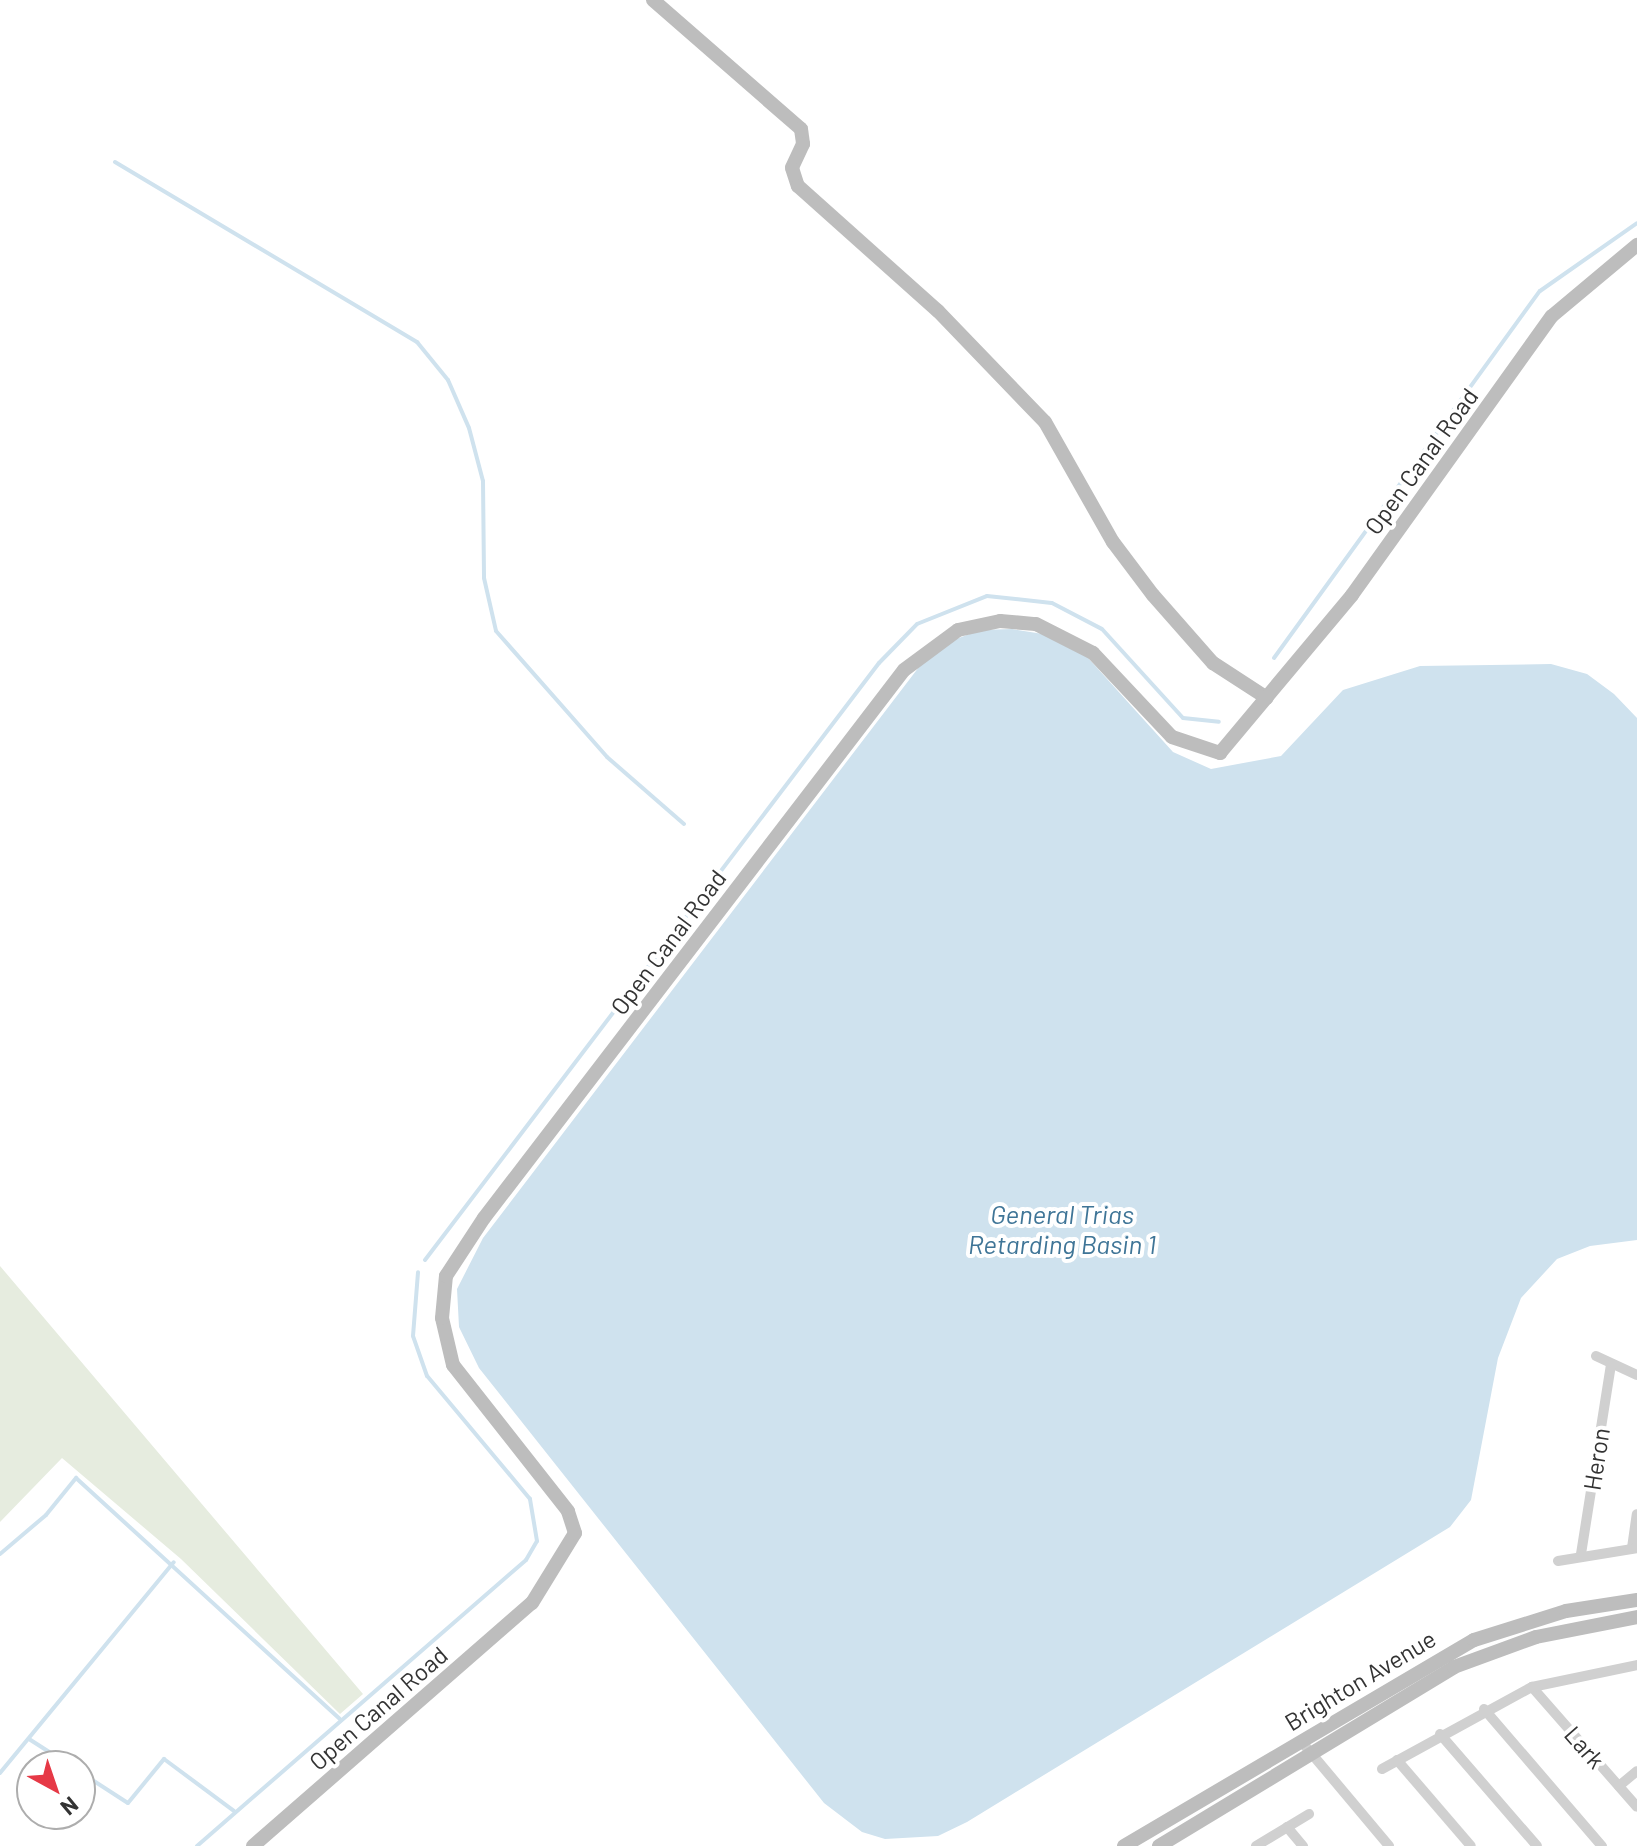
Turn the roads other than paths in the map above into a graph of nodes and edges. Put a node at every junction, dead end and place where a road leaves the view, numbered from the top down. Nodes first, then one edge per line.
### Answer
1 (653, 0) edge
2 (1637, 245) edge
3 (1267, 698) junction
4 (1596, 1356) dead end
5 (1611, 1364) junction
6 (1637, 1375) edge
7 (1637, 1514) edge
8 (1634, 1548) edge
9 (1581, 1554) junction
10 (1558, 1561) dead end
11 (1637, 1600) edge
12 (1637, 1617) edge
13 (1637, 1665) edge
14 (1532, 1687) junction
15 (1484, 1709) junction
16 (1440, 1734) junction
17 (1301, 1741) junction
18 (1310, 1754) junction
19 (1397, 1760) junction
20 (1382, 1769) dead end
21 (1637, 1771) edge
22 (1619, 1786) junction
23 (1637, 1807) edge
24 (1309, 1814) dead end
25 (1287, 1827) junction
26 (253, 1846) edge
27 (1124, 1846) edge
28 (1159, 1846) edge
29 (1256, 1846) edge
30 (1303, 1846) edge
31 (1389, 1846) edge
32 (1471, 1846) edge
33 (1537, 1846) edge
34 (1602, 1846) edge

1 - 3 street
2 - 3 street, Open Canal Road
3 - 26 street, Open Canal Road
4 - 5 street
5 - 6 street
5 - 9 street, Heron
7 - 8 street
8 - 9 street
9 - 10 street
11 - 17 street, Brighton Avenue
12 - 18 street, Brighton Avenue
13 - 14 street
14 - 15 street
14 - 22 street, Lark
15 - 16 street
15 - 34 street
16 - 19 street
16 - 33 street
17 - 18 street
17 - 27 street, Brighton Avenue
18 - 28 street, Brighton Avenue
18 - 31 street
19 - 20 street
19 - 32 street
21 - 22 street
22 - 23 street, Lark
24 - 25 street
25 - 29 street
25 - 30 street

